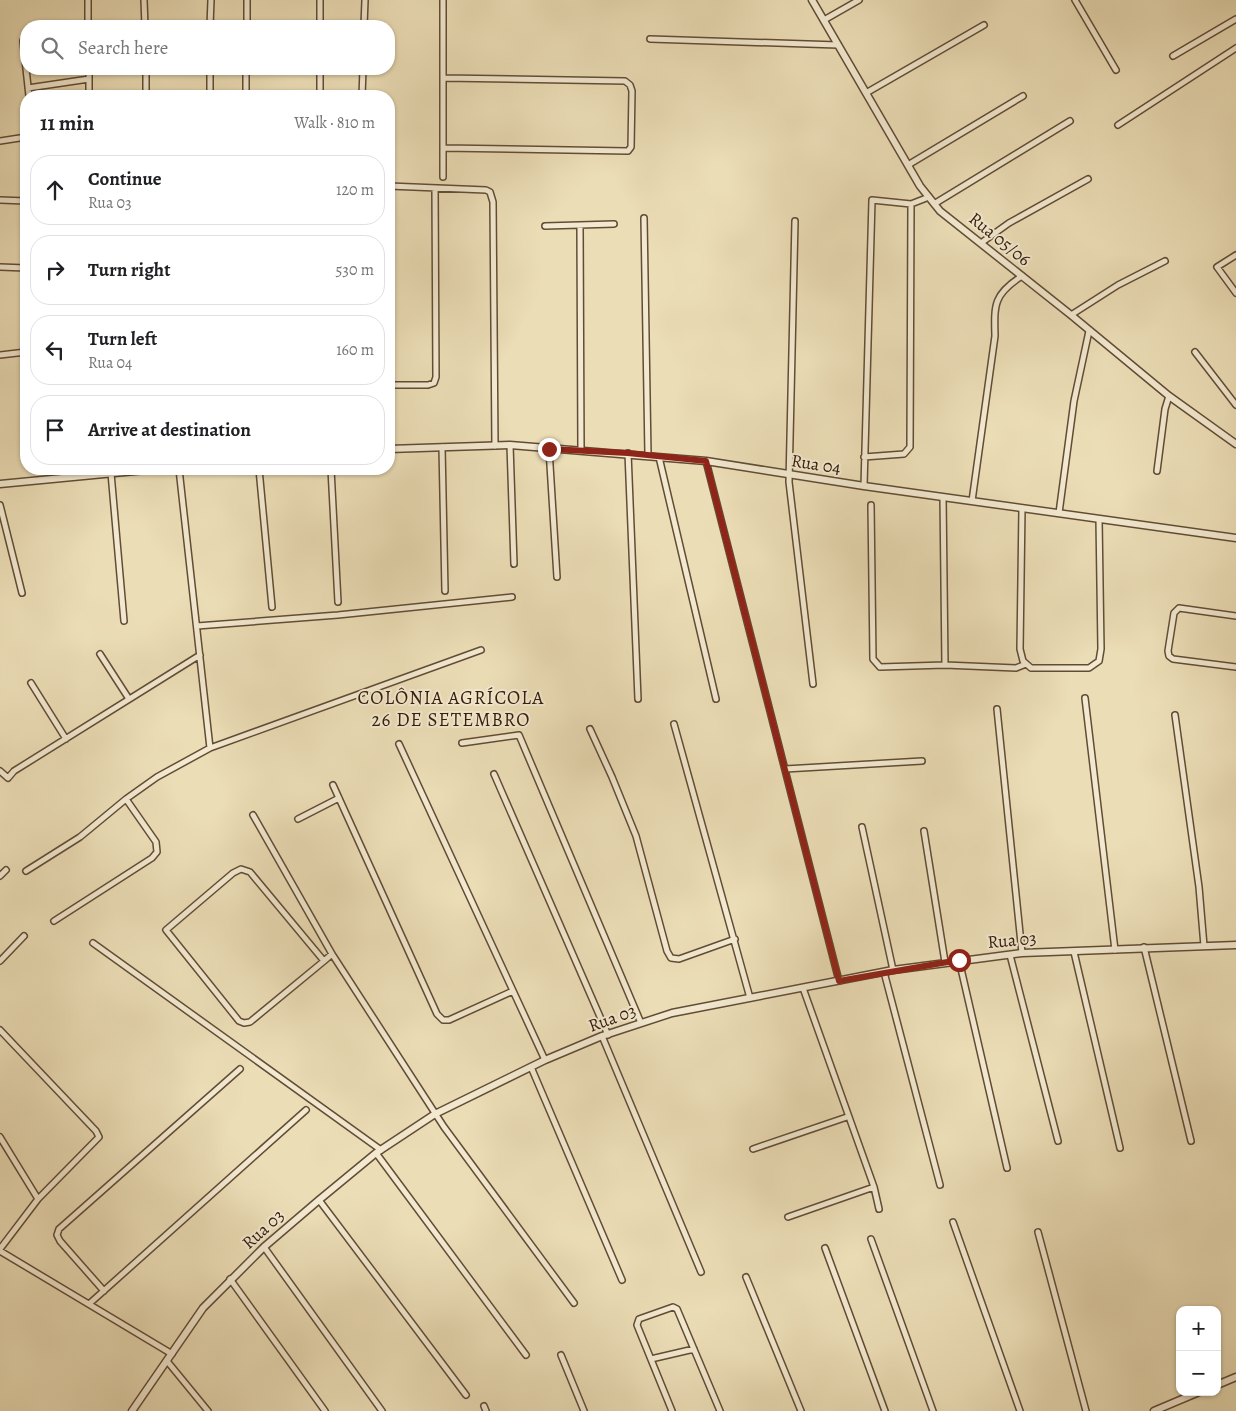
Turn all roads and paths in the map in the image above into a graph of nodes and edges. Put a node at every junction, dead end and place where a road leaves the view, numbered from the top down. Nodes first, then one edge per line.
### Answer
1 (88, 0) edge
2 (144, 0) edge
3 (211, 0) edge
4 (247, 0) edge
5 (320, 0) edge
6 (365, 0) edge
7 (443, 0) edge
8 (812, 0) edge
9 (859, 0) edge
10 (1075, 0) edge
11 (1236, 19) edge
12 (88, 20) edge
13 (145, 20) edge
14 (210, 20) edge
15 (247, 20) edge
16 (320, 20) edge
17 (364, 20) edge
18 (824, 20) junction
19 (984, 24) dead end
20 (650, 39) dead end
21 (838, 45) junction
22 (1236, 48) edge
23 (1173, 56) dead end
24 (1116, 70) dead end
25 (27, 75) edge
26 (89, 75) edge
27 (146, 75) edge
28 (210, 75) edge
29 (246, 75) edge
30 (320, 75) edge
31 (363, 75) edge
32 (443, 78) junction
33 (89, 79) junction
34 (28, 88) joint
35 (89, 90) edge
36 (146, 90) edge
37 (210, 90) edge
38 (246, 90) edge
39 (320, 90) edge
40 (362, 90) edge
41 (866, 93) junction
42 (1023, 96) dead end
43 (1070, 121) dead end
44 (1118, 126) dead end
45 (20, 138) edge
46 (0, 141) edge
47 (443, 148) junction
48 (908, 165) junction
49 (443, 177) dead end
50 (1088, 179) dead end
51 (395, 186) edge
52 (434, 188) junction
53 (929, 197) junction
54 (0, 200) edge
55 (20, 201) edge
56 (910, 204) junction
57 (934, 204) junction
58 (644, 218) dead end
59 (795, 221) dead end
60 (614, 224) dead end
61 (545, 226) dead end
62 (580, 226) junction
63 (981, 243) junction
64 (1236, 255) edge
65 (1165, 261) dead end
66 (0, 267) edge
67 (20, 268) edge
68 (1022, 276) junction
69 (1236, 293) edge
70 (1071, 315) junction
71 (1089, 331) junction
72 (1195, 352) dead end
73 (20, 353) edge
74 (0, 355) edge
75 (395, 385) edge
76 (1169, 396) junction
77 (1236, 406) edge
78 (1236, 444) edge
79 (495, 446) junction
80 (510, 446) junction
81 (442, 447) junction
82 (395, 449) edge
83 (549, 449) junction
84 (581, 451) junction
85 (628, 453) junction
86 (648, 456) junction
87 (659, 457) junction
88 (864, 457) junction
89 (706, 461) junction
90 (1156, 471) dead end
91 (91, 475) edge
92 (111, 475) edge
93 (180, 475) edge
94 (260, 475) edge
95 (331, 475) edge
96 (790, 475) junction
97 (0, 484) edge
98 (864, 486) junction
99 (943, 497) junction
100 (972, 501) junction
101 (0, 505) edge
102 (871, 505) dead end
103 (1022, 508) junction
104 (1059, 513) junction
105 (1099, 518) junction
106 (1236, 538) edge
107 (514, 564) dead end
108 (557, 577) dead end
109 (445, 592) dead end
110 (22, 593) dead end
111 (512, 597) dead end
112 (338, 602) dead end
113 (272, 607) dead end
114 (1236, 616) edge
115 (124, 621) dead end
116 (197, 626) junction
117 (482, 650) dead end
118 (100, 654) dead end
119 (200, 655) junction
120 (1026, 664) junction
121 (944, 665) junction
122 (1236, 667) edge
123 (32, 683) dead end
124 (814, 684) dead end
125 (1085, 698) dead end
126 (129, 699) junction
127 (638, 699) dead end
128 (716, 699) dead end
129 (997, 709) dead end
130 (1174, 715) dead end
131 (674, 724) dead end
132 (590, 730) dead end
133 (66, 739) junction
134 (462, 743) dead end
135 (399, 744) dead end
136 (210, 748) junction
137 (922, 761) dead end
138 (785, 769) junction
139 (0, 771) edge
140 (494, 774) dead end
141 (333, 785) dead end
142 (340, 798) junction
143 (126, 799) junction
144 (253, 815) dead end
145 (298, 819) dead end
146 (862, 827) dead end
147 (924, 831) dead end
148 (6, 870) dead end
149 (26, 871) dead end
150 (0, 876) edge
151 (54, 921) dead end
152 (24, 936) dead end
153 (735, 940) junction
154 (93, 943) dead end
155 (1236, 945) edge
156 (1204, 946) junction
157 (1144, 947) junction
158 (1115, 950) junction
159 (1074, 952) junction
160 (1022, 953) junction
161 (332, 954) junction
162 (1010, 954) junction
163 (959, 960) junction
164 (0, 961) edge
165 (324, 961) junction
166 (945, 962) junction
167 (893, 970) junction
168 (884, 972) junction
169 (839, 981) junction
170 (803, 988) junction
171 (513, 991) junction
172 (750, 998) junction
173 (641, 1024) junction
174 (0, 1030) edge
175 (605, 1036) junction
176 (545, 1060) junction
177 (531, 1067) junction
178 (240, 1069) dead end
179 (306, 1110) dead end
180 (435, 1114) junction
181 (847, 1117) junction
182 (0, 1137) edge
183 (1058, 1141) dead end
184 (1191, 1141) dead end
185 (1120, 1148) dead end
186 (753, 1149) dead end
187 (378, 1151) junction
188 (1008, 1168) dead end
189 (940, 1186) dead end
190 (874, 1187) junction
191 (38, 1200) junction
192 (319, 1200) junction
193 (879, 1209) dead end
194 (788, 1217) dead end
195 (953, 1222) dead end
196 (1038, 1232) dead end
197 (871, 1239) dead end
198 (264, 1247) junction
199 (825, 1248) dead end
200 (0, 1250) edge
201 (701, 1272) dead end
202 (746, 1277) dead end
203 (230, 1279) junction
204 (622, 1280) dead end
205 (104, 1291) junction
206 (574, 1303) dead end
207 (89, 1304) junction
208 (694, 1349) junction
209 (172, 1354) junction
210 (526, 1355) dead end
211 (561, 1355) dead end
212 (651, 1359) junction
213 (166, 1362) junction
214 (1236, 1377) edge
215 (1221, 1383) edge
216 (466, 1395) dead end
217 (1190, 1396) edge
218 (1171, 1404) junction
219 (132, 1411) edge
220 (208, 1411) edge
221 (326, 1411) edge
222 (382, 1411) edge
223 (584, 1411) edge
224 (672, 1411) edge
225 (720, 1411) edge
226 (801, 1411) edge
227 (885, 1411) edge
228 (933, 1411) edge
229 (1020, 1411) edge
230 (1086, 1411) edge
231 (1154, 1411) edge
232 (1175, 1411) edge

1 - 12 street
2 - 13 street
3 - 14 street
4 - 15 street
5 - 16 street
6 - 17 street
7 - 32 street
8 - 18 street, Rua 05/06
9 - 18 street
10 - 24 street
11 - 23 street
18 - 21 street, Rua 05/06
19 - 41 street
20 - 21 street
21 - 41 street, Rua 05/06
22 - 44 street
25 - 34 street
26 - 33 street
27 - 36 street
28 - 37 street
29 - 38 street
30 - 39 street
31 - 40 street
32 - 47 street
32 - 47 street
33 - 34 street
33 - 35 street
41 - 48 street, Rua 05/06
42 - 48 street
43 - 57 street
45 - 46 street
47 - 49 street
48 - 53 street, Rua 05/06
50 - 63 street
51 - 52 street
52 - 75 street
52 - 79 street
53 - 56 street
53 - 57 street, Rua 05/06
54 - 55 street
56 - 88 street
56 - 88 street
57 - 63 street, Rua 05/06
58 - 86 street
59 - 96 street
60 - 62 street
61 - 62 street
62 - 84 street
63 - 68 street, Rua 05/06
64 - 69 street
65 - 70 street
66 - 67 street
68 - 70 street, Rua 05/06
68 - 100 street
70 - 71 street, Rua 05/06
71 - 76 street, Rua 05/06
71 - 104 street
72 - 77 street
73 - 74 street
76 - 78 street, Rua 05/06
76 - 90 street
79 - 80 street, Rua 04
79 - 81 street, Rua 04
80 - 83 street, Rua 04
80 - 107 street
81 - 82 street, Rua 04
81 - 109 street
83 - 84 street, Rua 04
83 - 108 street
84 - 85 street, Rua 04
85 - 86 street, Rua 04
85 - 127 street
86 - 87 street, Rua 04
87 - 89 street, Rua 04
87 - 128 street
88 - 98 street
89 - 96 street, Rua 04
89 - 138 street
91 - 97 street
92 - 115 street
93 - 116 street
94 - 113 street
95 - 112 street
96 - 98 street, Rua 04
96 - 124 street
98 - 99 street, Rua 04
99 - 100 street, Rua 04
99 - 121 street
100 - 103 street, Rua 04
101 - 110 street
102 - 121 street
103 - 104 street, Rua 04
103 - 120 street
104 - 105 street, Rua 04
105 - 106 street, Rua 04
105 - 120 street
111 - 116 street
114 - 122 street
116 - 119 street
117 - 136 street
118 - 126 street
119 - 126 street
119 - 136 street
120 - 121 street
123 - 133 street
125 - 158 street
126 - 133 street
129 - 160 street
130 - 156 street
131 - 153 street
132 - 153 street
133 - 139 street
134 - 173 street
135 - 171 street
136 - 143 street
137 - 138 street
138 - 169 street
140 - 175 street
141 - 142 street
142 - 145 street
142 - 171 street
143 - 149 street
143 - 151 street
144 - 161 street
146 - 167 street
147 - 166 street
148 - 150 street
152 - 164 street
153 - 172 street
154 - 187 street
155 - 156 street, Rua 03
156 - 157 street, Rua 03
157 - 158 street, Rua 03
157 - 184 street
158 - 159 street, Rua 03
159 - 160 street, Rua 03
159 - 185 street
160 - 162 street, Rua 03
161 - 165 street
161 - 180 street
162 - 163 street, Rua 03
162 - 183 street
163 - 166 street, Rua 03
163 - 188 street
165 - 165 street
166 - 167 street, Rua 03
167 - 168 street, Rua 03
168 - 169 street, Rua 03
168 - 189 street
169 - 170 street, Rua 03
170 - 172 street, Rua 03
170 - 181 street
171 - 176 street
172 - 173 street, Rua 03
173 - 175 street, Rua 03
174 - 191 street
175 - 176 street, Rua 03
175 - 201 street
176 - 177 street, Rua 03
177 - 180 street, Rua 03
177 - 204 street
178 - 205 street
179 - 205 street
180 - 187 street, Rua 03
180 - 206 street
181 - 186 street
181 - 190 street
182 - 191 street
187 - 192 street, Rua 03
187 - 210 street
190 - 193 street
190 - 194 street
191 - 200 street
192 - 198 street, Rua 03
192 - 216 street
195 - 229 street
196 - 230 street
197 - 228 street
198 - 203 street, Rua 03
198 - 222 street
199 - 227 street
200 - 207 street
202 - 226 street
203 - 209 street, Rua 03
203 - 221 street
205 - 207 street
207 - 209 street
208 - 212 street
208 - 212 street
208 - 225 street
209 - 213 street, Rua 03
211 - 223 street
212 - 224 street
213 - 219 street, Rua 03
213 - 220 street
214 - 215 street
217 - 218 street
218 - 231 street
218 - 232 street

